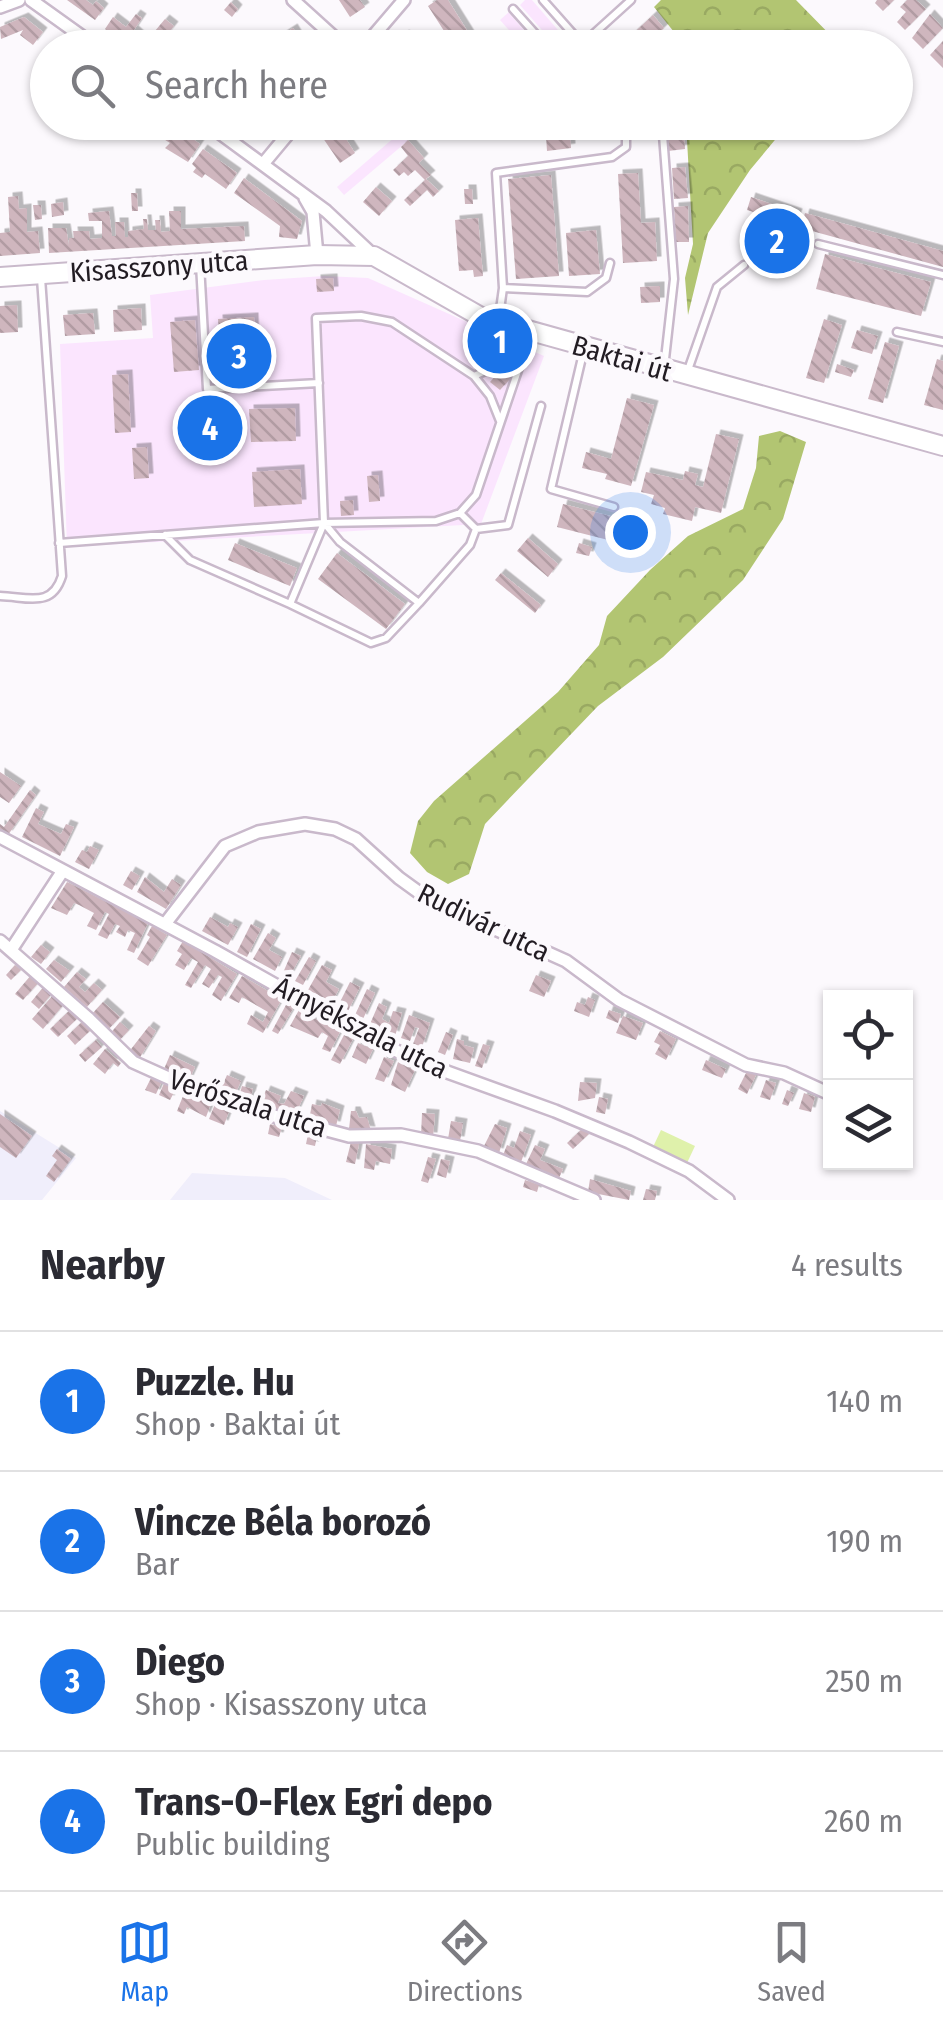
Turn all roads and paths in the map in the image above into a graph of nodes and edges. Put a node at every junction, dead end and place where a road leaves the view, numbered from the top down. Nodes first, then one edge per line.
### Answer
1 (18, 0) edge
2 (31, 0) edge
3 (293, 0) edge
4 (404, 0) edge
5 (543, 0) edge
6 (631, 0) edge
7 (0, 7) edge
8 (513, 8) dead end
9 (73, 30) edge
10 (326, 30) edge
11 (378, 30) edge
12 (532, 30) edge
13 (567, 30) edge
14 (598, 30) edge
15 (229, 140) edge
16 (283, 140) edge
17 (626, 140) edge
18 (663, 140) edge
19 (263, 164) junction
20 (302, 194) junction
21 (818, 244) dead end
22 (317, 255) junction
23 (374, 256) junction
24 (200, 263) junction
25 (610, 263) dead end
26 (744, 265) dead end
27 (41, 274) junction
28 (943, 275) edge
29 (0, 277) edge
30 (503, 288) junction
31 (515, 327) junction
32 (897, 332) dead end
33 (943, 342) edge
34 (585, 347) junction
35 (664, 369) junction
36 (474, 376) junction
37 (686, 376) junction
38 (319, 383) junction
39 (540, 406) dead end
40 (500, 421) junction
41 (943, 446) edge
42 (614, 507) dead end
43 (460, 513) junction
44 (324, 522) junction
45 (476, 529) junction
46 (165, 534) junction
47 (60, 542) junction
48 (0, 596) edge
49 (419, 603) junction
50 (290, 604) junction
51 (0, 836) edge
52 (62, 872) junction
53 (165, 924) junction
54 (0, 941) edge
55 (11, 950) junction
56 (823, 1091) edge
57 (594, 1200) edge
58 (728, 1200) edge

1 - 7 street
2 - 9 street
3 - 10 street
4 - 11 street
5 - 13 lane
6 - 14 lane
8 - 12 lane
15 - 19 street
16 - 19 street
17 - 30 lane
18 - 35 lane
19 - 20 street
20 - 22 street
20 - 23 street
21 - 28 lane
22 - 23 main road, Baktai út
22 - 24 main road, Kisasszony utca
23 - 31 main road, Baktai út
24 - 27 main road, Kisasszony utca
24 - 38 lane
25 - 30 lane
26 - 37 lane
27 - 29 main road, Kisasszony utca
27 - 47 lane
30 - 31 lane
31 - 34 main road, Baktai út
31 - 36 lane
31 - 40 lane
32 - 33 lane
34 - 35 main road, Baktai út
34 - 42 lane
35 - 37 main road, Baktai út
36 - 38 lane
36 - 40 lane
37 - 41 main road, Baktai út
38 - 44 lane
39 - 45 lane
40 - 43 lane
43 - 44 lane
43 - 45 lane
44 - 46 lane
44 - 49 lane
44 - 50 lane
45 - 49 lane
46 - 47 lane
46 - 50 lane
47 - 48 lane
49 - 50 lane
51 - 52 street, Árnyékszala utca
52 - 53 street, Árnyékszala utca
52 - 55 street
53 - 56 street, Rudivár utca
53 - 58 street, Árnyékszala utca
54 - 55 street, Verőszala utca
55 - 57 street, Verőszala utca

